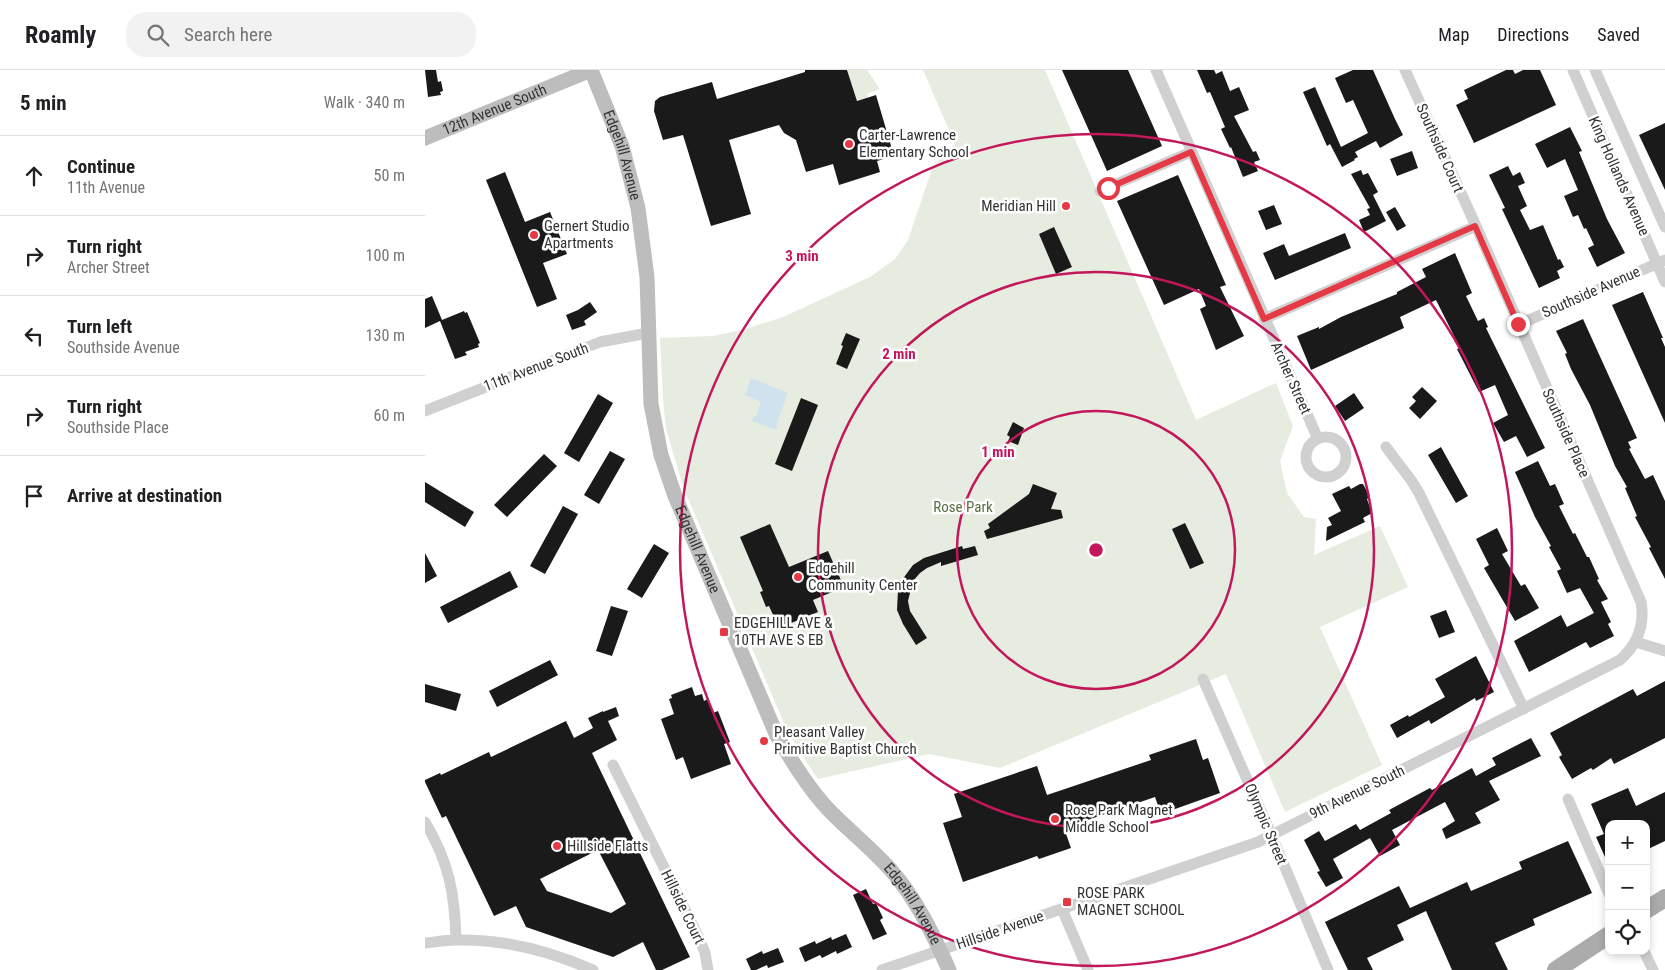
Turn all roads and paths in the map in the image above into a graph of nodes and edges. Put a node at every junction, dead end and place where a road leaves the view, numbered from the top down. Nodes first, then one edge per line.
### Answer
1 (591, 70) edge
2 (1156, 70) edge
3 (1405, 70) edge
4 (1573, 70) edge
5 (1595, 70) edge
6 (425, 138) edge
7 (1191, 152) junction
8 (1101, 192) dead end
9 (1475, 226) junction
10 (1665, 227) edge
11 (1661, 261) edge
12 (1665, 282) edge
13 (1264, 319) junction
14 (1518, 324) junction
15 (648, 333) junction
16 (425, 410) edge
17 (1318, 439) dead end
18 (1386, 446) dead end
19 (1636, 642) junction
20 (1665, 651) edge
21 (1203, 679) dead end
22 (1524, 709) junction
23 (613, 765) dead end
24 (1567, 799) dead end
25 (425, 822) edge
26 (1271, 834) junction
27 (1605, 885) edge
28 (1665, 898) edge
29 (1650, 907) edge
30 (1062, 910) junction
31 (1605, 938) edge
32 (456, 940) junction
33 (425, 943) edge
34 (941, 951) junction
35 (1646, 955) edge
36 (593, 970) edge
37 (708, 970) edge
38 (882, 970) edge
39 (949, 970) edge
40 (1088, 970) edge
41 (1328, 970) edge
42 (1556, 970) edge
43 (1653, 970) edge

1 - 6 street, 12th Avenue South
1 - 15 street, Edgehill Avenue
2 - 7 street, Archer Street
3 - 9 street, Southside Court
4 - 11 street, King Hollands Avenue
5 - 10 street, King Hollands Avenue
7 - 8 street
7 - 13 street, Archer Street
9 - 13 street
9 - 14 street, Southside Place
11 - 12 street, King Hollands Avenue
11 - 14 street, Southside Avenue
13 - 17 street, Archer Street
14 - 19 street, Southside Place
15 - 16 street, 11th Avenue South
15 - 34 street, Edgehill Avenue
18 - 22 street
19 - 20 street
19 - 22 street, 9th Avenue South
21 - 26 street, Olympic Street
22 - 26 street, 9th Avenue South
23 - 37 street, Hillside Court
24 - 27 street
25 - 32 street
26 - 30 street, 9th Avenue South
26 - 41 street, Olympic Street
28 - 29 main road
30 - 34 street, Hillside Avenue
30 - 40 street
31 - 42 main road
32 - 33 street
32 - 36 street
34 - 38 street, Hillside Avenue
34 - 39 street, Edgehill Avenue
35 - 43 street

